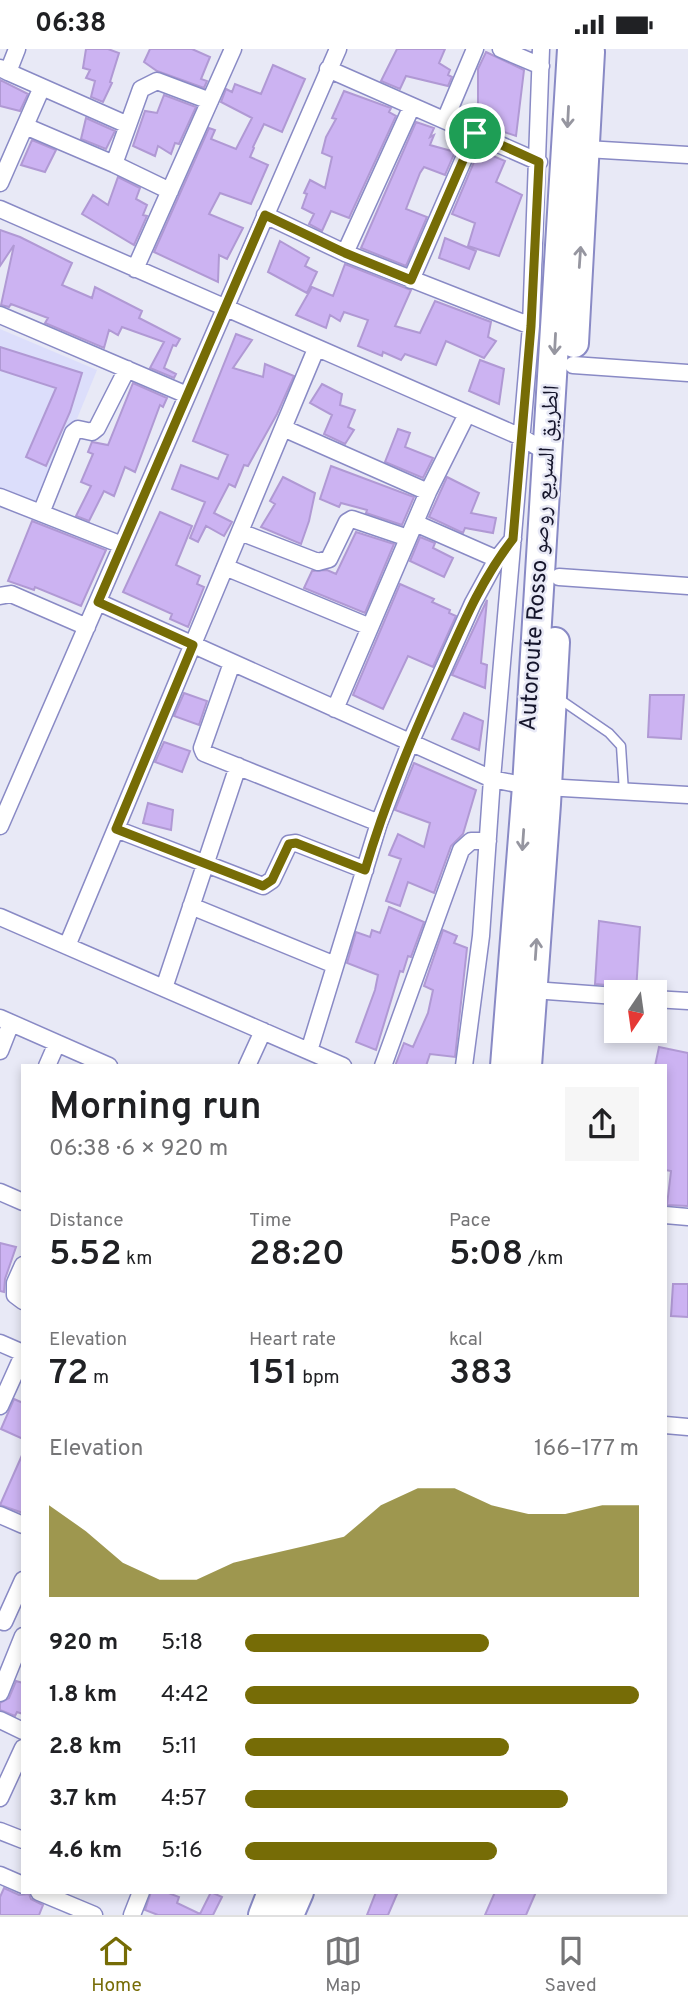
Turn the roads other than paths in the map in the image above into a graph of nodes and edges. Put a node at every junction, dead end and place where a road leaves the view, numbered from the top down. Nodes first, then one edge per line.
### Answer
1 (17, 49) edge
2 (338, 49) edge
3 (475, 49) edge
4 (501, 49) edge
5 (541, 49) edge
6 (572, 49) edge
7 (591, 49) edge
8 (226, 51) edge
9 (541, 66) junction
10 (328, 69) junction
11 (4, 70) edge
12 (41, 87) junction
13 (210, 101) junction
14 (412, 106) junction
15 (445, 120) junction
16 (128, 125) junction
17 (25, 126) junction
18 (475, 133) junction
19 (586, 149) junction
20 (688, 155) edge
21 (539, 162) junction
22 (114, 164) junction
23 (0, 183) edge
24 (170, 191) junction
25 (0, 209) edge
26 (265, 215) junction
27 (345, 253) junction
28 (135, 269) junction
29 (411, 280) junction
30 (224, 308) junction
31 (0, 315) edge
32 (531, 326) junction
33 (316, 349) junction
34 (573, 365) junction
35 (127, 369) junction
36 (688, 373) edge
37 (187, 395) junction
38 (467, 414) junction
39 (283, 428) junction
40 (521, 437) junction
41 (548, 453) junction
42 (428, 492) junction
43 (0, 497) edge
44 (41, 513) junction
45 (412, 531) junction
46 (240, 532) junction
47 (513, 539) junction
48 (122, 545) junction
49 (497, 559) junction
50 (225, 567) junction
51 (559, 577) junction
52 (688, 586) edge
53 (0, 596) edge
54 (98, 602) junction
55 (87, 627) junction
56 (370, 627) junction
57 (193, 645) junction
58 (232, 663) junction
59 (552, 695) junction
60 (335, 709) junction
61 (410, 743) junction
62 (238, 766) junction
63 (492, 779) junction
64 (537, 787) junction
65 (624, 792) junction
66 (688, 795) edge
67 (4, 805) edge
68 (379, 823) junction
69 (0, 826) edge
70 (116, 829) junction
71 (488, 841) junction
72 (205, 864) junction
73 (365, 870) junction
74 (191, 906) junction
75 (0, 917) edge
76 (67, 946) junction
77 (335, 965) junction
78 (164, 988) junction
79 (533, 990) junction
80 (604, 995) edge
81 (667, 1000) edge
82 (688, 1001) edge
83 (6, 1020) edge
84 (263, 1031) junction
85 (57, 1043) junction
86 (0, 1051) edge
87 (309, 1051) junction
88 (48, 1064) edge
89 (104, 1064) edge
90 (248, 1064) edge
91 (338, 1064) edge
92 (384, 1064) edge
93 (464, 1064) edge
94 (505, 1064) edge
95 (527, 1064) edge
96 (0, 1192) edge
97 (21, 1201) edge
98 (667, 1215) edge
99 (688, 1217) edge
100 (21, 1271) edge
101 (21, 1300) edge
102 (0, 1343) edge
103 (21, 1353) edge
104 (21, 1359) edge
105 (0, 1406) edge
106 (667, 1425) edge
107 (688, 1427) edge
108 (0, 1515) edge
109 (21, 1524) edge
110 (21, 1584) edge
111 (2, 1622) edge
112 (21, 1632) edge
113 (21, 1638) edge
114 (0, 1693) edge
115 (0, 1720) edge
116 (21, 1730) edge
117 (21, 1750) edge
118 (7, 1762) edge
119 (0, 1798) edge
120 (0, 1831) edge
121 (21, 1839) edge
122 (0, 1875) edge
123 (21, 1884) edge
124 (44, 1894) edge
125 (140, 1894) edge
126 (271, 1894) edge
127 (298, 1894) edge
128 (94, 1915) edge
129 (132, 1915) edge
130 (263, 1915) edge
131 (289, 1915) edge

1 - 11 street
2 - 10 street
3 - 15 street
4 - 9 street
5 - 9 street
6 -> 41 highway, Autoroute Rosso الطريق السريع روصو
7 - 19 highway, Autoroute Rosso الطريق السريع روصو
8 - 13 street
9 - 21 street
10 - 14 street
10 - 26 street
11 - 12 street
12 - 16 street
12 - 17 street
13 - 16 street
13 - 24 street
14 - 15 street
14 - 27 street
15 - 18 street
16 - 22 street
17 - 22 street
17 - 23 street
18 - 21 street
18 - 29 street
19 - 20 street
34 -> 19 highway, Autoroute Rosso الطريق السريع روصو
21 - 32 street
22 - 24 street
24 - 28 street
25 - 28 street
26 - 27 street
26 - 30 street
27 - 29 street
28 - 30 street
29 - 32 street
30 - 33 street
30 - 37 street
31 - 35 street
32 - 40 street
33 - 38 street
33 - 39 street
34 - 36 street
34 - 51 highway, Autoroute Rosso الطريق السريع روصو
35 - 37 street
35 - 44 street
37 - 48 street
38 - 40 street
38 - 42 street
39 - 42 street
39 - 46 street
40 - 41 street
40 - 47 street
41 - 64 highway, Autoroute Rosso الطريق السريع روصو
42 - 45 street
43 - 44 street
44 - 48 street
45 - 46 street
45 - 49 street
45 - 56 street
46 - 50 street
47 - 49 street
47 - 63 street
48 - 54 street
49 - 61 street
50 - 56 street
50 - 57 street
51 - 52 street
51 - 59 highway, Autoroute Rosso الطريق السريع روصو
53 - 55 street
54 - 55 street
54 - 57 street
55 - 67 street
56 - 60 street
57 - 58 street
57 - 70 street
58 - 60 street
58 - 62 street
59 - 64 highway, Autoroute Rosso الطريق السريع روصو
59 - 65 lane
60 - 61 street
61 - 63 street
61 - 68 street
62 - 68 street
62 - 72 street
63 - 64 street
63 - 71 street
64 - 65 street
79 -> 64 highway, Autoroute Rosso الطريق السريع روصو
64 -> 94 highway, Autoroute Rosso الطريق السريع روصو
65 - 66 street
67 - 69 street
68 - 73 street
70 - 72 street
70 - 76 street
71 - 92 street
71 - 93 street
72 - 73 street
72 - 74 street
73 - 77 street
74 - 77 street
74 - 78 street
75 - 76 street
76 - 78 street
77 - 87 street
78 - 84 street
79 - 80 street
79 - 95 highway, Autoroute Rosso الطريق السريع روصو
81 - 82 street
83 - 85 street
83 - 86 street
84 - 87 street
84 - 90 street
85 - 88 street
85 - 89 street
87 - 91 street
96 - 97 street
98 - 99 street
100 - 101 street
102 - 103 street
104 - 105 street
106 - 107 street
108 - 109 street
110 - 111 street
111 - 112 street
113 - 114 street
115 - 116 street
117 - 118 street
118 - 119 street
120 - 121 street
122 - 123 street
124 - 128 street
125 - 129 street
126 - 130 highway
127 - 131 highway

